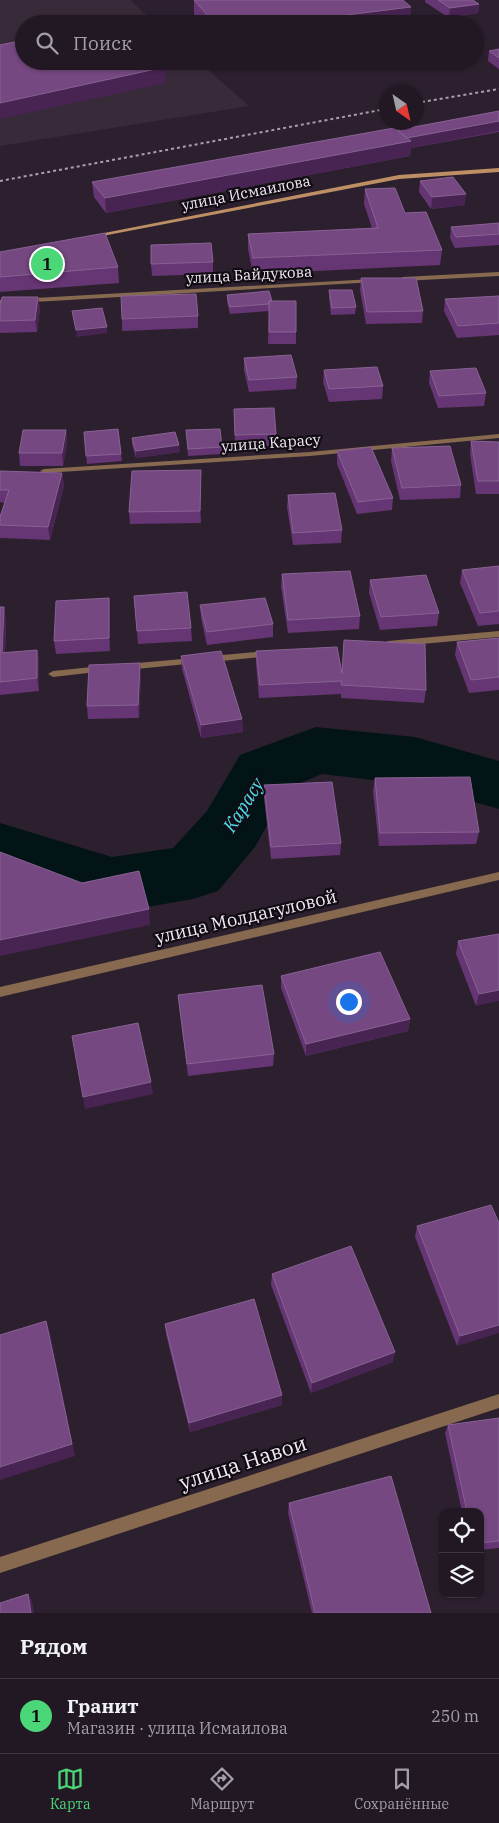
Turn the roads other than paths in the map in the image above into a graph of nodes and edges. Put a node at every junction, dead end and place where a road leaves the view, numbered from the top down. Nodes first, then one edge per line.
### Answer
1 (499, 170) edge
2 (88, 237) edge
3 (499, 274) edge
4 (399, 279) edge
5 (379, 280) edge
6 (0, 302) edge
7 (499, 436) edge
8 (44, 471) edge
9 (499, 634) edge
10 (380, 644) edge
11 (281, 653) edge
12 (53, 674) dead end
13 (499, 876) edge
14 (0, 992) edge
15 (499, 1401) edge
16 (0, 1565) edge

1 - 2 main road, улица Исмаилова
3 - 4 street
5 - 6 street, улица Байдукова
7 - 8 street, улица Карасу
9 - 10 street
11 - 12 street
13 - 14 street, улица Молдагуловой
15 - 16 street, улица Навои

